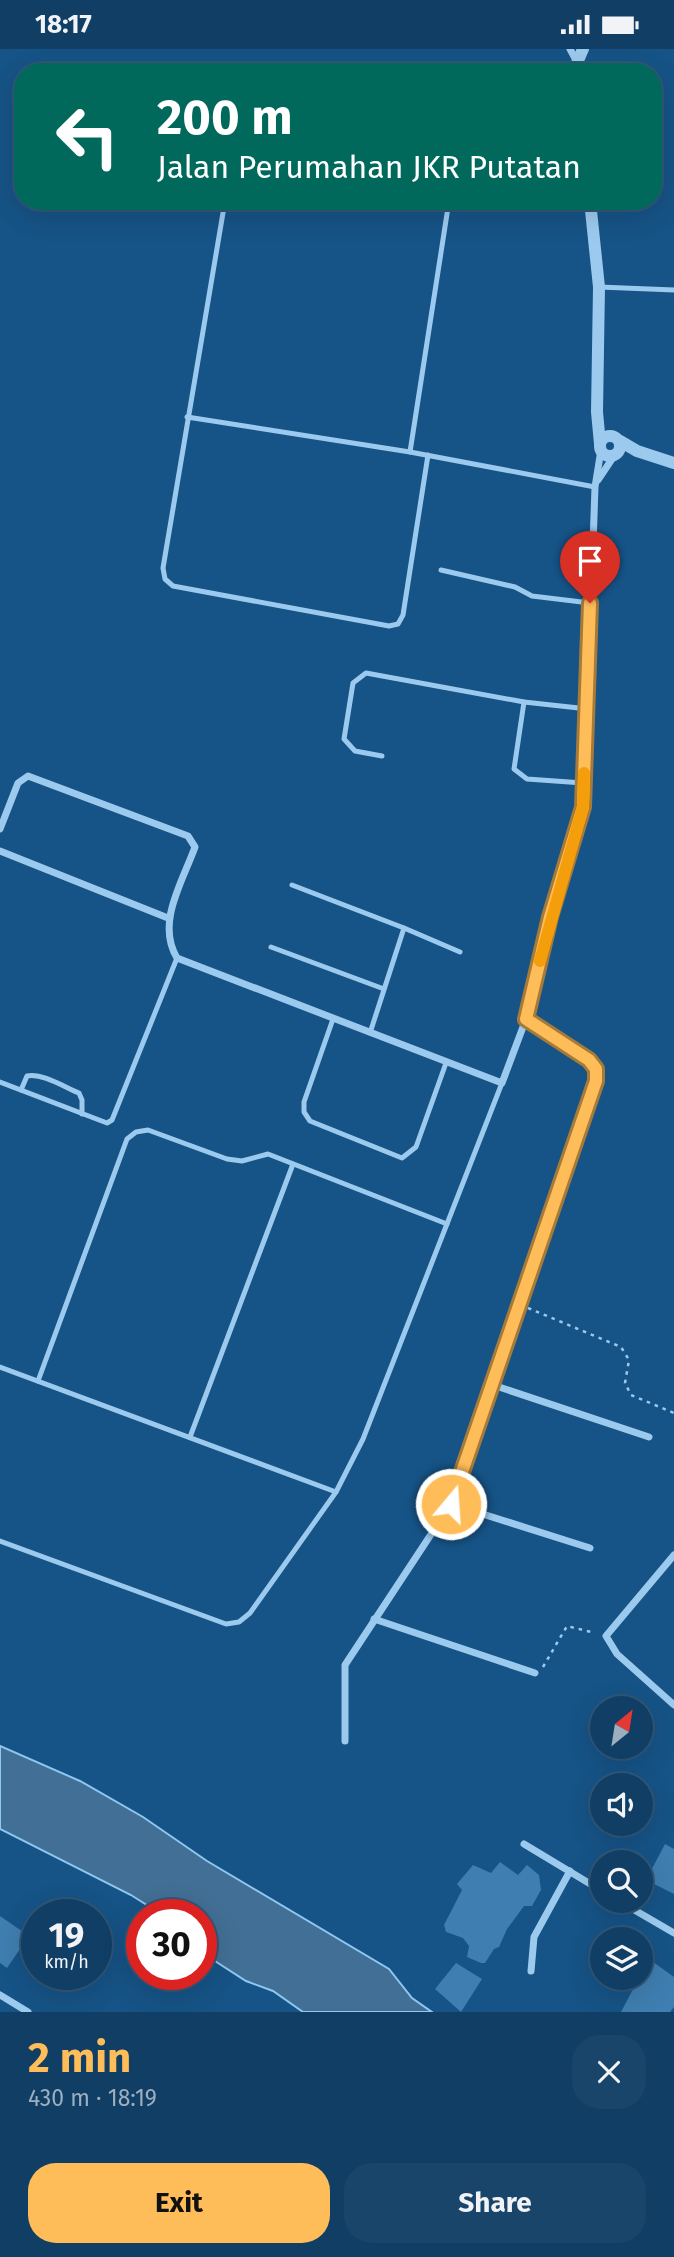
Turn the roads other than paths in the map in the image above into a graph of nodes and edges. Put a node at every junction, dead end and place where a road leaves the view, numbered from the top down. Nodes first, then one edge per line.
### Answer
1 (223, 210) edge
2 (448, 210) edge
3 (591, 210) edge
4 (599, 287) junction
5 (674, 290) edge
6 (598, 397) junction
7 (187, 417) junction
8 (616, 438) junction
9 (601, 447) junction
10 (410, 452) junction
11 (428, 455) junction
12 (615, 455) junction
13 (669, 461) edge
14 (595, 487) junction
15 (441, 570) dead end
16 (590, 603) junction
17 (524, 702) junction
18 (588, 709) junction
19 (382, 756) dead end
20 (583, 783) junction
21 (0, 829) edge
22 (0, 851) edge
23 (292, 885) dead end
24 (168, 918) junction
25 (404, 928) junction
26 (271, 947) dead end
27 (460, 952) dead end
28 (177, 958) junction
29 (384, 989) junction
30 (333, 1019) junction
31 (526, 1019) junction
32 (370, 1033) junction
33 (446, 1063) junction
34 (0, 1082) edge
35 (502, 1083) junction
36 (21, 1090) junction
37 (82, 1114) junction
38 (293, 1164) junction
39 (447, 1224) junction
40 (0, 1367) edge
41 (38, 1381) junction
42 (490, 1384) junction
43 (190, 1437) junction
44 (649, 1437) dead end
45 (336, 1492) junction
46 (451, 1504) junction
47 (0, 1541) edge
48 (590, 1548) dead end
49 (674, 1555) edge
50 (374, 1619) junction
51 (535, 1673) road end
52 (674, 1705) edge
53 (345, 1741) dead end
54 (524, 1844) dead end
55 (570, 1871) junction
56 (590, 1884) edge
57 (640, 1913) edge
58 (674, 1933) edge
59 (531, 1971) dead end
60 (0, 1995) edge
61 (28, 2012) edge

1 - 7 lane
2 - 10 lane
3 - 4 street
4 - 5 lane
4 - 6 street
6 - 8 street
6 - 9 street
7 - 10 lane
7 - 11 lane
8 - 9 street
8 - 12 street
8 - 13 street
9 - 12 street
9 - 14 street
10 - 11 lane
11 - 14 lane
12 - 13 street
12 - 14 street
14 - 16 street
15 - 16 lane
16 - 18 street
17 - 18 lane
17 - 19 lane
17 - 20 lane
18 - 20 street
20 - 31 street
21 - 24 street
22 - 24 street
23 - 25 lane
24 - 28 street
25 - 27 lane
25 - 29 lane
26 - 29 lane
28 - 30 street
28 - 37 lane
29 - 32 lane
30 - 32 street
30 - 33 lane
31 - 35 street
31 - 42 street
32 - 33 street
33 - 35 street
34 - 36 lane
35 - 39 lane
36 - 37 lane
36 - 37 lane
38 - 39 lane
38 - 41 lane
38 - 43 lane
39 - 45 lane
40 - 41 lane
41 - 43 lane
42 - 44 street
42 - 46 street
43 - 45 lane
45 - 47 lane
46 - 48 street
46 - 50 street
49 - 52 street
50 - 51 street
50 - 53 street
54 - 55 street
55 - 56 street
55 - 59 street
57 - 58 street
60 - 61 street

